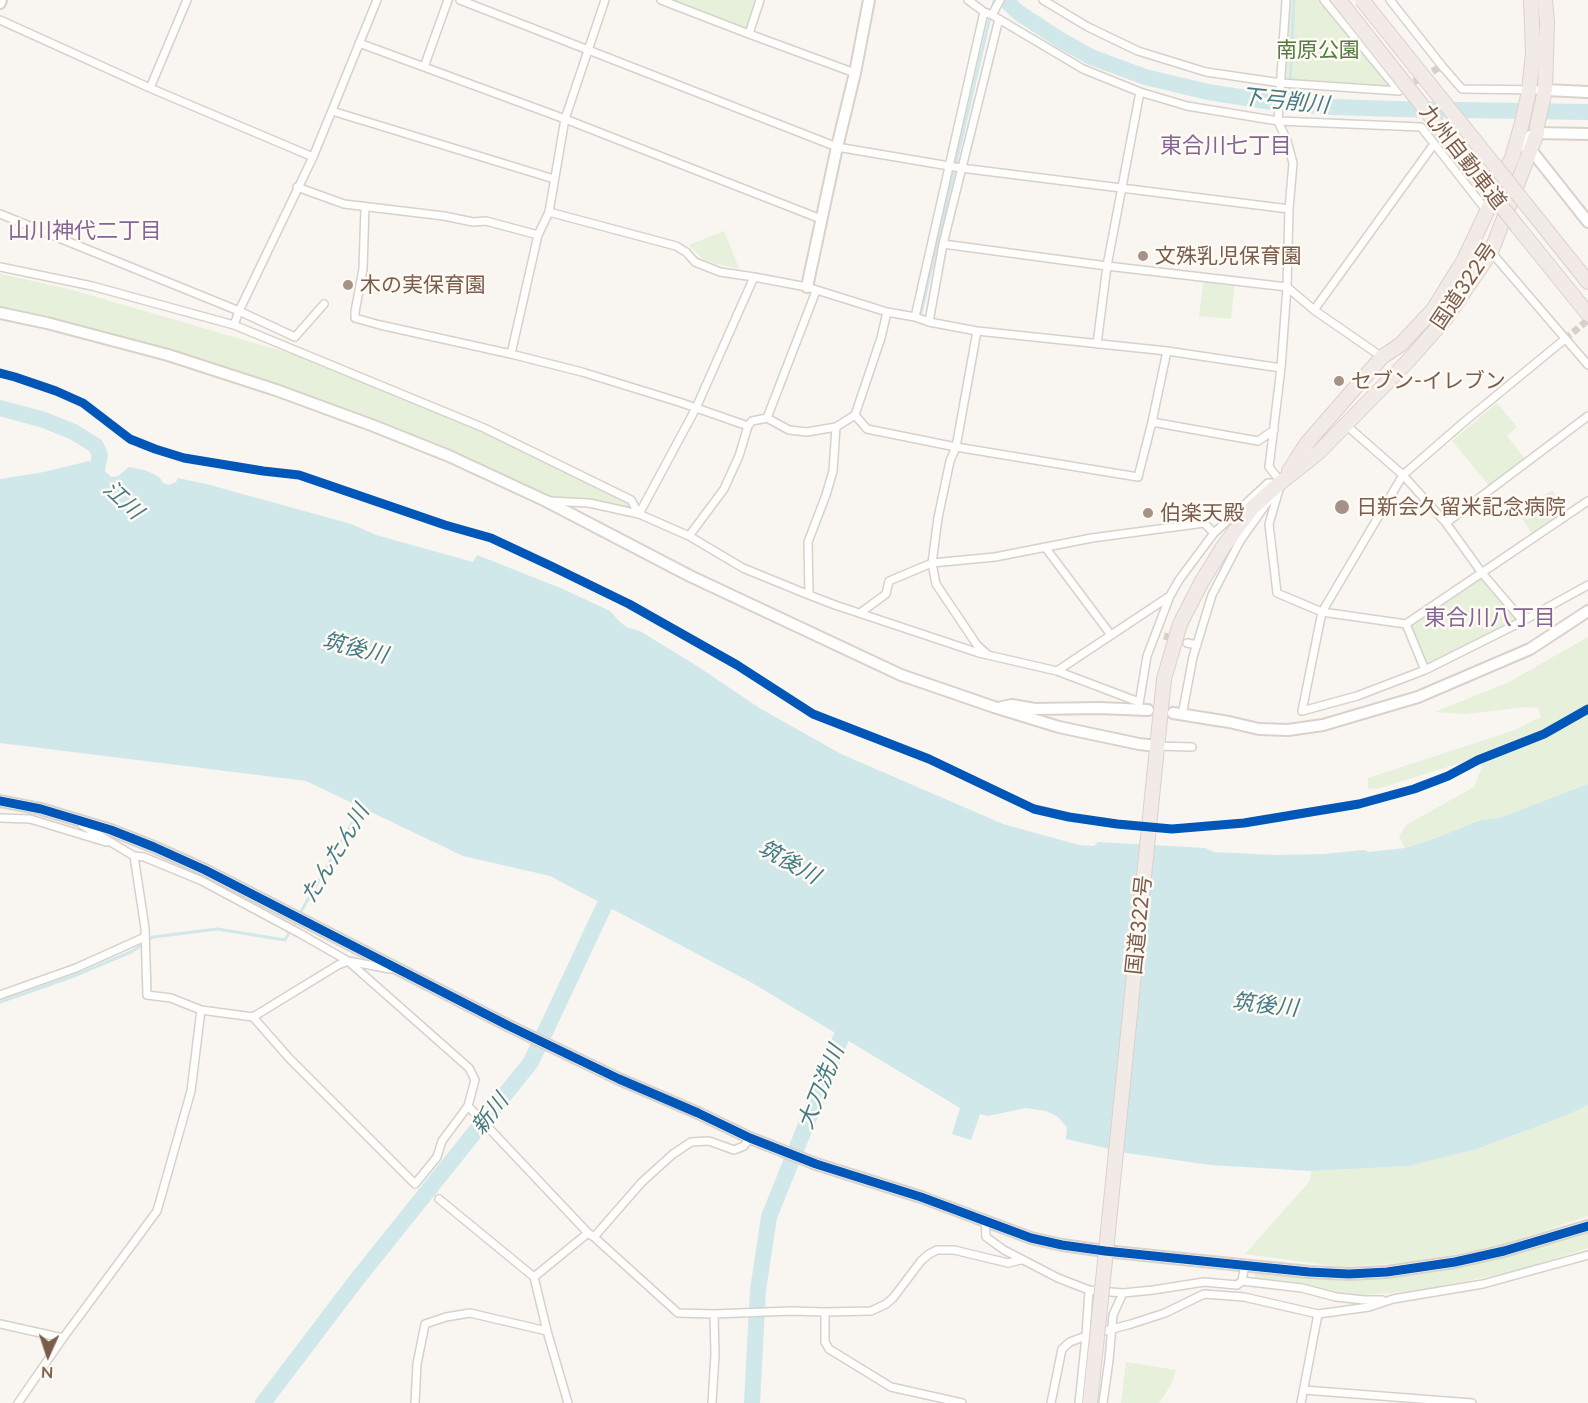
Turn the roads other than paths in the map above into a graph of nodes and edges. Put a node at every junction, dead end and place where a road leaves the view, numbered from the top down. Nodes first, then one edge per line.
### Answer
1 (187, 0) edge
2 (377, 0) edge
3 (448, 0) edge
4 (460, 0) edge
5 (605, 0) edge
6 (661, 0) edge
7 (760, 0) edge
8 (968, 0) edge
9 (1000, 0) edge
10 (1043, 0) edge
11 (1286, 0) edge
12 (1324, 0) edge
13 (1339, 0) edge
14 (1362, 0) edge
15 (1390, 0) edge
16 (1531, 0) edge
17 (1545, 0) edge
18 (866, 1) edge
19 (992, 15) junction
20 (0, 20) edge
21 (749, 34) junction
22 (359, 43) junction
23 (588, 51) junction
24 (424, 67) junction
25 (855, 73) junction
26 (1281, 83) junction
27 (150, 88) junction
28 (1140, 92) junction
29 (1588, 92) edge
30 (1529, 95) junction
31 (1545, 95) junction
32 (332, 111) junction
33 (565, 119) junction
34 (1278, 121) junction
35 (1537, 130) junction
36 (1588, 134) edge
37 (1516, 142) junction
38 (1434, 144) junction
39 (837, 147) junction
40 (1531, 150) junction
41 (313, 157) junction
42 (948, 166) junction
43 (962, 168) junction
44 (554, 179) junction
45 (297, 187) junction
46 (1122, 188) junction
47 (364, 208) junction
48 (1289, 209) junction
49 (549, 212) junction
50 (1487, 212) junction
51 (0, 214) edge
52 (821, 219) junction
53 (1588, 222) edge
54 (538, 234) junction
55 (943, 244) junction
56 (1491, 252) junction
57 (1107, 266) junction
58 (0, 267) edge
59 (754, 277) junction
60 (1588, 282) edge
61 (1287, 287) junction
62 (811, 289) junction
63 (324, 304) dead end
64 (1314, 310) junction
65 (239, 311) junction
66 (886, 312) junction
67 (0, 313) edge
68 (1588, 314) edge
69 (915, 317) junction
70 (929, 322) junction
71 (234, 325) junction
72 (977, 331) junction
73 (1565, 339) junction
74 (1097, 344) junction
75 (1167, 351) junction
76 (511, 354) junction
77 (1383, 357) junction
78 (1588, 365) edge
79 (1281, 368) junction
80 (696, 408) junction
81 (855, 415) junction
82 (1588, 416) edge
83 (766, 418) junction
84 (1152, 422) junction
85 (1346, 425) junction
86 (748, 426) junction
87 (836, 427) junction
88 (1274, 430) junction
89 (956, 447) junction
90 (1403, 475) junction
91 (1281, 483) junction
92 (546, 501) junction
93 (1588, 501) edge
94 (639, 514) junction
95 (1446, 524) junction
96 (1214, 533) junction
97 (689, 536) junction
98 (1045, 547) junction
99 (932, 562) junction
100 (1482, 573) junction
101 (1588, 585) edge
102 (809, 595) junction
103 (1170, 596) junction
104 (1588, 610) edge
105 (1322, 612) junction
106 (861, 613) junction
107 (1523, 621) junction
108 (1406, 624) junction
109 (1112, 635) junction
110 (1187, 643) dead end
111 (1197, 645) junction
112 (989, 655) junction
113 (1425, 670) junction
114 (1057, 671) junction
115 (994, 707) junction
116 (1142, 707) junction
117 (1178, 714) joint
118 (1192, 747) dead end
119 (1157, 750) junction
120 (0, 801) edge
121 (0, 818) edge
122 (69, 818) junction
123 (117, 845) junction
124 (134, 856) junction
125 (145, 937) junction
126 (348, 961) junction
127 (401, 971) junction
128 (0, 995) edge
129 (201, 1010) junction
130 (253, 1017) junction
131 (468, 1106) junction
132 (750, 1138) junction
133 (440, 1199) dead end
134 (985, 1220) junction
135 (1588, 1226) edge
136 (591, 1235) junction
137 (1106, 1251) junction
138 (1588, 1256) edge
139 (1021, 1260) junction
140 (1245, 1265) junction
141 (534, 1277) junction
142 (1242, 1281) junction
143 (1089, 1290) junction
144 (1123, 1293) junction
145 (1393, 1299) junction
146 (825, 1312) junction
147 (714, 1314) junction
148 (1318, 1314) junction
149 (0, 1324) edge
150 (1110, 1329) junction
151 (547, 1331) junction
152 (1086, 1336) junction
153 (63, 1338) junction
154 (1304, 1390) junction
155 (18, 1403) edge
156 (415, 1403) edge
157 (568, 1403) edge
158 (712, 1403) edge
159 (962, 1403) edge
160 (1051, 1403) edge
161 (1079, 1403) edge
162 (1090, 1403) edge
163 (1103, 1403) edge
164 (1301, 1403) edge
165 (1472, 1403) edge

1 - 27 street
2 - 22 street
3 - 24 street
4 - 23 street
5 - 23 street
6 - 21 street
7 - 21 street
8 - 19 street
9 - 19 street
10 - 26 street
11 - 26 street
12 - 26 street
13 - 68 highway, 九州自動車道, bridge
14 - 60 highway, 九州自動車道, bridge
15 - 30 street
16 - 30 highway, 国道322号
17 - 31 highway, 国道322号
18 - 25 street
19 - 28 street
19 - 42 street
19 - 43 street
20 - 27 street
21 - 25 street
22 - 24 street
22 - 32 street
23 - 33 street
23 - 39 street
24 - 33 street
25 - 39 street
26 - 34 street
27 - 41 street
28 - 34 street
28 - 46 street
29 - 31 street
30 - 31 street
30 - 37 highway, 国道322号
31 - 35 highway, 国道322号
32 - 41 street
32 - 44 street
33 - 44 street
33 - 52 street
34 - 38 street
34 - 48 street
35 - 36 street
35 - 37 street
35 - 40 highway, 国道322号
37 - 40 street
37 - 50 highway, 国道322号
38 - 50 street
38 - 64 street
39 - 42 street
39 - 52 street
40 - 53 street
40 - 56 highway, 国道322号
41 - 45 street
42 - 43 street
42 - 69 street
43 - 46 street
43 - 55 street
44 - 49 street
45 - 47 street
45 - 65 street
46 - 48 street
46 - 57 street
47 - 54 street
47 - 76 street
48 - 61 street
49 - 54 street
49 - 59 street
50 - 77 highway, 国道322号
51 - 65 street
52 - 62 street
54 - 76 street
55 - 57 street
55 - 70 street
56 - 73 street
56 - 85 highway, 国道322号
57 - 61 street
57 - 74 street
58 - 71 street
59 - 62 street
59 - 80 street
61 - 64 street
61 - 79 street
62 - 66 street
62 - 83 street
63 - 65 street
64 - 77 street
65 - 71 street
66 - 69 street
66 - 81 street
67 - 92 street
69 - 70 street
70 - 72 street
71 - 94 street
72 - 74 street
72 - 89 street
73 - 78 street
73 - 90 street
74 - 75 street
75 - 79 street
75 - 84 street
76 - 80 street
77 - 91 highway, 国道322号
79 - 88 street
80 - 86 street
80 - 94 street
81 - 87 street
81 - 89 street
82 - 95 street
83 - 86 street
83 - 87 street
84 - 88 street
84 - 89 street
85 - 90 street
85 - 91 highway, 国道322号
86 - 97 street
87 - 102 street
88 - 91 street
89 - 99 street
90 - 95 street
90 - 105 street
91 - 96 street
91 - 105 street
91 - 111 street
91 - 119 highway, 国道322号
92 - 94 street
92 - 115 street
93 - 100 street
94 - 97 street
95 - 100 street
96 - 98 street
96 - 103 street
97 - 102 street
98 - 99 street
98 - 109 street
99 - 106 street
99 - 112 street
100 - 107 street
100 - 108 street
101 - 107 street
102 - 106 street
103 - 109 street
103 - 116 street
104 - 117 street
105 - 108 street
105 - 113 street
106 - 112 street
107 - 113 street
108 - 113 street
109 - 114 street
110 - 111 street
111 - 117 street
112 - 114 street
114 - 116 street
115 - 116 street
115 - 119 street
118 - 119 street
119 - 137 highway, 国道322号
120 - 122 street
121 - 123 street
122 - 123 street
122 - 127 street
123 - 124 street
124 - 125 street
124 - 126 street
125 - 128 street
125 - 129 street
126 - 127 street
126 - 130 street
126 - 131 street
127 - 132 street
129 - 130 street
129 - 153 street
130 - 131 street
131 - 136 street
132 - 134 street
132 - 136 street
133 - 141 street
134 - 137 street
134 - 139 street
135 - 140 street
136 - 141 street
136 - 147 street
137 - 140 street
137 - 162 highway, 国道322号, bridge
138 - 145 street
139 - 143 street
139 - 146 street
140 - 142 street
141 - 151 street
142 - 144 street
142 - 145 street
143 - 144 street
143 - 152 street
144 - 150 street
145 - 148 street
146 - 147 street
146 - 159 street
147 - 158 street
148 - 150 street
148 - 154 street
149 - 153 street
150 - 152 street
150 - 163 street
151 - 156 street
151 - 157 street
152 - 160 street
152 - 161 street
153 - 155 street
154 - 164 street
154 - 165 street

